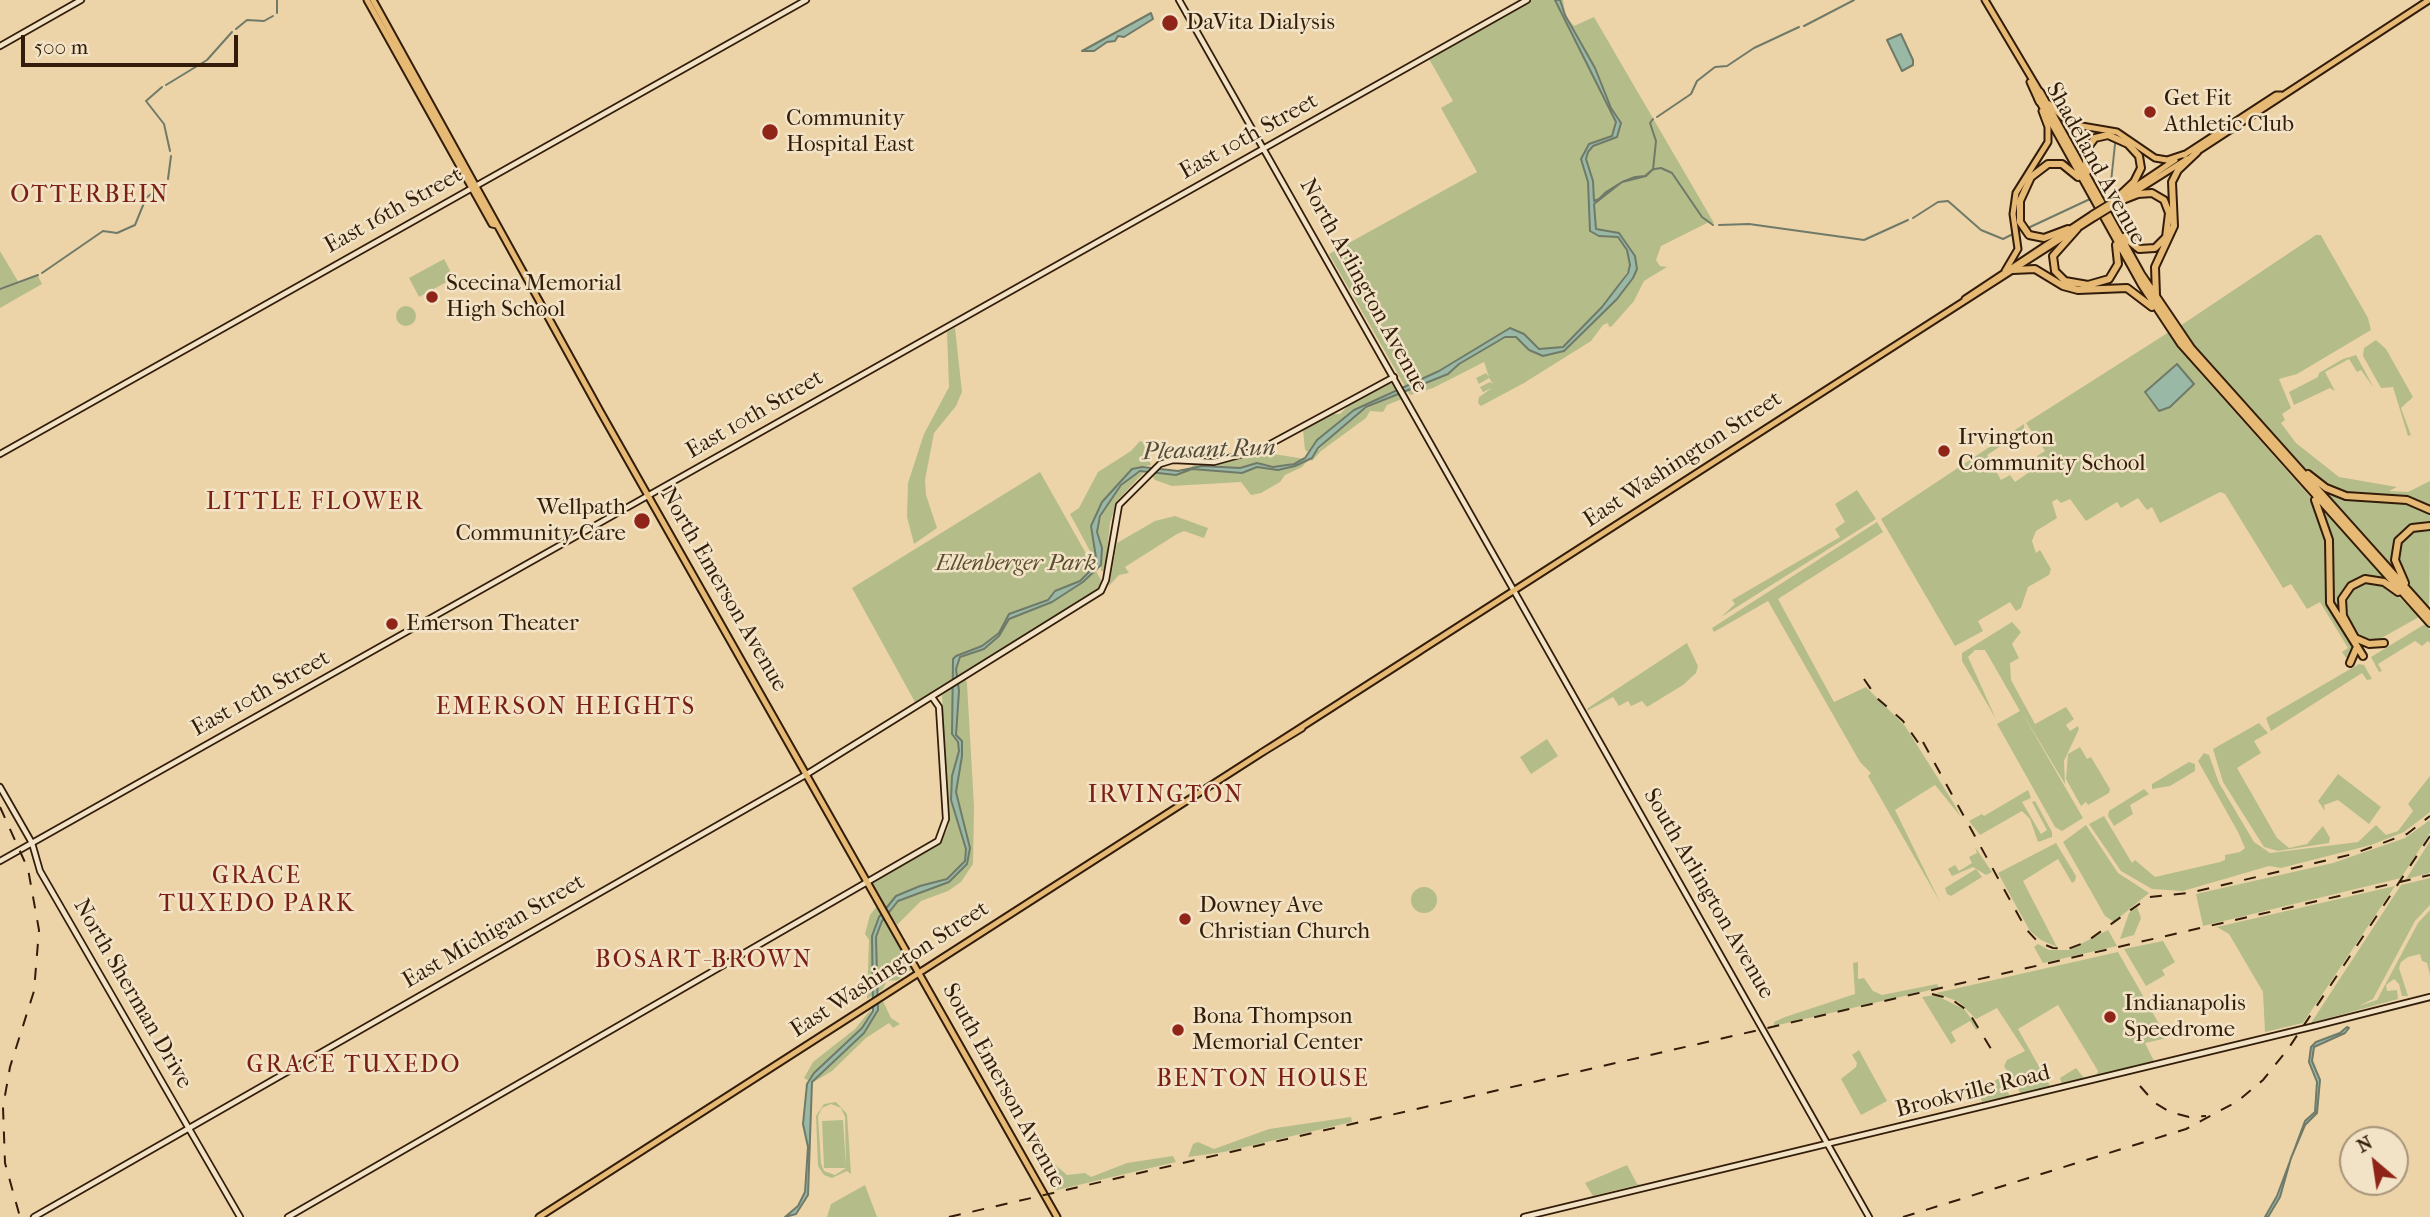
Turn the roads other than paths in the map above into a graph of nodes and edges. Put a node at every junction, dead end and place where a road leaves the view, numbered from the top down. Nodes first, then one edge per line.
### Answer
1 (81, 0) edge
2 (367, 0) edge
3 (373, 0) edge
4 (806, 0) edge
5 (1180, 0) edge
6 (1527, 0) edge
7 (1985, 0) edge
8 (2429, 0) edge
9 (0, 46) edge
10 (2039, 95) junction
11 (2281, 95) junction
12 (1265, 148) junction
13 (2197, 152) junction
14 (2185, 154) junction
15 (2089, 186) junction
16 (474, 187) junction
17 (2115, 202) junction
18 (2094, 215) junction
19 (2110, 224) junction
20 (2068, 229) junction
21 (2077, 229) junction
22 (2009, 270) junction
23 (2160, 303) junction
24 (2160, 314) junction
25 (1394, 377) junction
26 (0, 454) edge
27 (2290, 460) junction
28 (2311, 492) junction
29 (649, 496) junction
30 (2430, 510) edge
31 (2430, 526) edge
32 (1514, 590) junction
33 (2418, 606) junction
34 (2430, 615) edge
35 (2430, 623) edge
36 (2355, 638) junction
37 (2385, 643) dead end
38 (2355, 648) junction
39 (2350, 663) dead end
40 (932, 697) junction
41 (807, 774) junction
42 (0, 787) edge
43 (32, 843) junction
44 (0, 861) edge
45 (868, 882) junction
46 (919, 972) junction
47 (2430, 997) edge
48 (188, 1128) junction
49 (1828, 1145) junction
50 (34, 1217) edge
51 (240, 1217) edge
52 (288, 1217) edge
53 (539, 1217) edge
54 (1057, 1217) edge
55 (1524, 1217) edge
56 (1869, 1217) edge

1 - 9 main road
2 - 16 main road, North Emerson Avenue
3 - 16 main road, North Emerson Avenue
4 - 16 main road, East 16th Street
5 - 12 main road, North Arlington Avenue
6 - 12 main road, East 10th Street
7 - 10 main road, Shadeland Avenue
8 - 11 main road, East Washington Street
10 - 14 main road
10 - 15 highway, Shadeland Avenue
10 - 22 main road
11 - 13 main road, East Washington Street
11 - 14 main road, East Washington Street
12 - 25 main road, North Arlington Avenue
12 - 29 main road, East 10th Street
13 - 17 main road, East Washington Street
13 - 23 highway
14 - 17 main road, East Washington Street
15 - 17 highway
15 - 19 highway, Shadeland Avenue
15 - 20 highway
16 - 26 main road, East 16th Street
16 - 29 main road, North Emerson Avenue
17 - 18 main road, East Washington Street, bridge
17 - 19 highway
18 - 20 main road, East Washington Street
18 - 21 main road, East Washington Street
19 - 21 highway
19 - 23 highway, Shadeland Avenue
19 - 24 highway, Shadeland Avenue
20 - 22 main road, East Washington Street
21 - 22 main road, East Washington Street
22 - 24 highway
22 - 32 main road, East Washington Street
23 - 27 highway, Shadeland Avenue
24 - 28 highway, Shadeland Avenue
25 - 32 main road, North Arlington Avenue
25 - 40 main road, East Michigan Street
27 - 30 highway
27 - 33 highway, Shadeland Avenue
28 - 33 highway, Shadeland Avenue
28 - 38 highway
29 - 41 main road, North Emerson Avenue
29 - 43 main road, East 10th Street
31 - 33 highway
32 - 46 main road, East Washington Street
32 - 49 main road, South Arlington Avenue
33 - 34 highway
33 - 35 highway
33 - 36 highway
36 - 37 highway
36 - 38 highway
38 - 39 highway
40 - 41 main road, East Michigan Street
40 - 45 main road
41 - 45 main road, North Emerson Avenue
41 - 48 main road, East Michigan Street
42 - 43 main road, North Sherman Drive
43 - 44 main road, East 10th Street
43 - 48 main road, North Sherman Drive
45 - 46 main road, North Emerson Avenue
45 - 52 main road
46 - 53 main road, East Washington Street
46 - 54 main road, South Emerson Avenue
47 - 49 main road, Brookville Road, bridge
48 - 50 main road, East Michigan Street
48 - 51 main road, North Sherman Drive
49 - 55 main road, Brookville Road
49 - 56 main road, South Arlington Avenue

